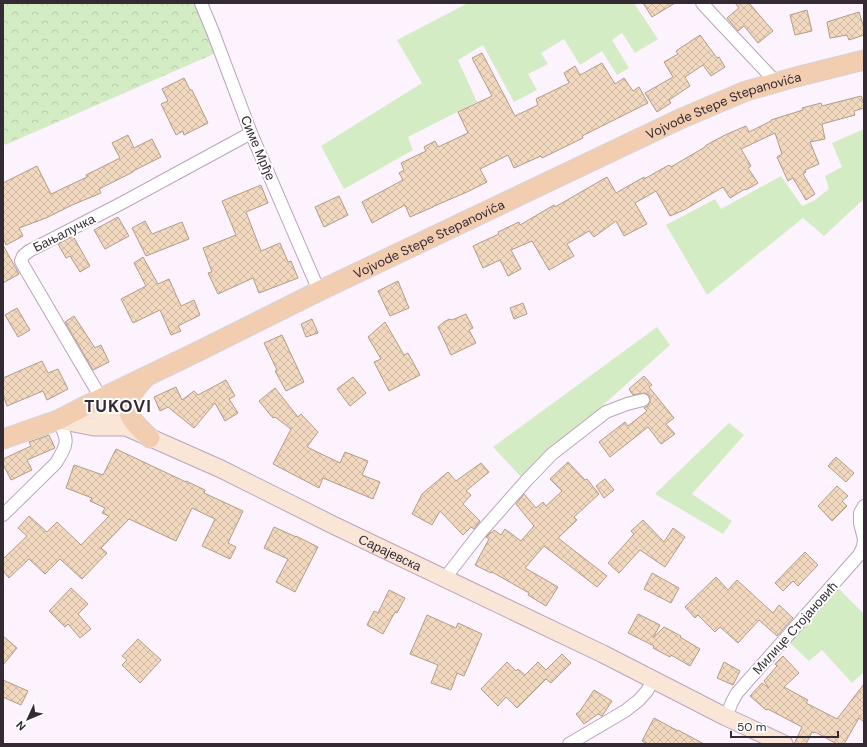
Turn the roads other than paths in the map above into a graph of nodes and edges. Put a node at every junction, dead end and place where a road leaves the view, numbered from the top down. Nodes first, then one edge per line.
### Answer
1 (201, 3) edge
2 (702, 3) edge
3 (864, 60) edge
4 (776, 82) junction
5 (251, 133) junction
6 (320, 291) junction
7 (146, 377) junction
8 (101, 398) junction
9 (642, 400) dead end
10 (81, 408) junction
11 (58, 420) junction
12 (126, 427) junction
13 (150, 438) junction
14 (3, 439) edge
15 (864, 506) edge
16 (3, 515) edge
17 (864, 539) edge
18 (445, 578) junction
19 (653, 680) junction
20 (726, 717) junction
21 (569, 744) edge
22 (784, 744) edge

1 - 5 street, Симе Мрђе
2 - 4 street
3 - 4 main road, Vojvode Stepe Stepanovića
4 - 6 main road, Vojvode Stepe Stepanovića
5 - 6 street, Симе Мрђе
5 - 8 street, Бањалучка
6 - 7 main road, Vojvode Stepe Stepanovića
7 - 8 main road, Vojvode Stepe Stepanovića
7 - 13 main road
8 - 10 main road, Vojvode Stepe Stepanovića
9 - 18 street
10 - 11 main road, Vojvode Stepe Stepanovića
10 - 12 main road, Сарајевска
11 - 12 main road
11 - 14 main road, Vojvode Stepe Stepanovića
11 - 16 street
12 - 13 main road, Сарајевска
13 - 18 main road, Сарајевска
15 - 17 street, Милице Стојановић
17 - 20 street, Милице Стојановић
18 - 19 main road, Сарајевска
19 - 20 main road, Сарајевска
19 - 21 street
20 - 22 main road, Сарајевска

